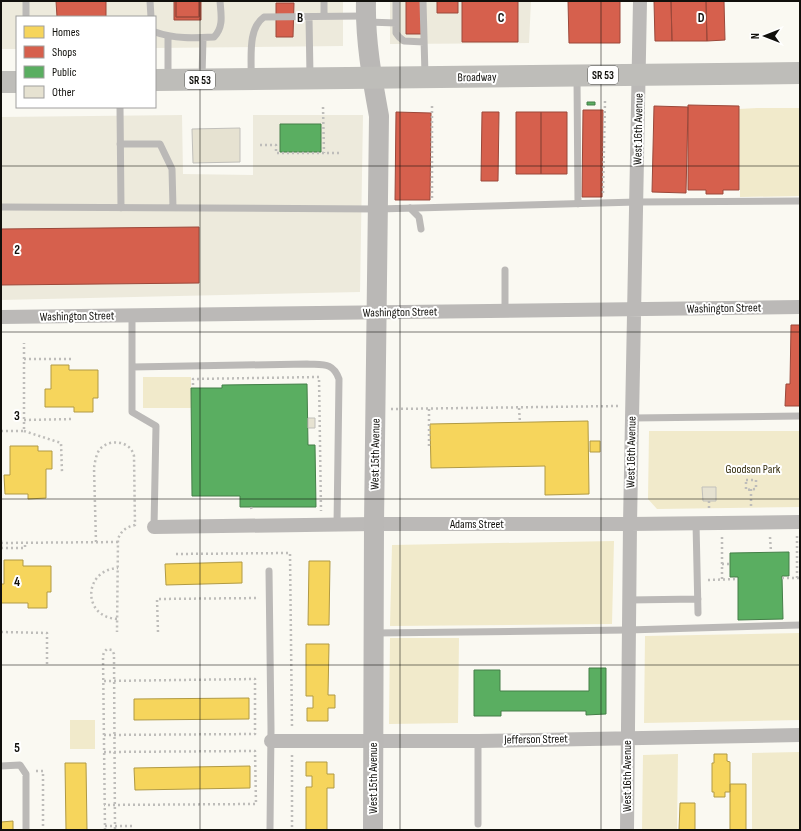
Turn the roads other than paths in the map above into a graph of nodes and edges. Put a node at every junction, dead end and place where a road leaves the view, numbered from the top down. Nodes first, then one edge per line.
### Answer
1 (26, 1) edge
2 (150, 1) edge
3 (220, 1) edge
4 (324, 1) edge
5 (396, 1) edge
6 (423, 1) edge
7 (640, 1) edge
8 (366, 13) edge
9 (26, 16) edge
10 (151, 16) edge
11 (324, 16) junction
12 (309, 17) junction
13 (396, 23) junction
14 (156, 32) edge
15 (168, 36) junction
16 (203, 38) junction
17 (424, 42) junction
18 (800, 73) edge
19 (639, 75) junction
20 (577, 76) junction
21 (425, 77) junction
22 (310, 78) junction
23 (372, 78) junction
24 (251, 79) junction
25 (161, 80) edge
26 (202, 80) junction
27 (1, 82) edge
28 (16, 82) edge
29 (120, 108) edge
30 (120, 144) junction
31 (800, 201) edge
32 (637, 202) junction
33 (578, 204) junction
34 (1, 207) edge
35 (121, 208) junction
36 (173, 208) junction
37 (410, 208) junction
38 (378, 209) junction
39 (421, 229) dead end
40 (505, 270) dead end
41 (800, 307) edge
42 (634, 309) junction
43 (505, 311) junction
44 (377, 312) junction
45 (132, 316) junction
46 (1, 317) edge
47 (132, 367) junction
48 (800, 416) edge
49 (632, 418) junction
50 (800, 522) edge
51 (696, 523) junction
52 (337, 524) junction
53 (374, 524) junction
54 (630, 524) junction
55 (154, 527) joint
56 (270, 571) dead end
57 (698, 599) junction
58 (629, 600) junction
59 (698, 613) dead end
60 (800, 625) edge
61 (628, 630) junction
62 (373, 633) junction
63 (800, 735) edge
64 (627, 738) junction
65 (478, 740) junction
66 (271, 741) junction
67 (373, 741) junction
68 (1, 766) edge
69 (478, 824) dead end
70 (26, 830) edge
71 (270, 830) edge
72 (373, 830) edge
73 (627, 830) edge

1 - 9 lane
2 - 10 lane
3 - 16 lane
4 - 11 lane
5 - 13 lane
6 - 17 lane
7 - 19 street, West 16th Avenue
8 - 11 lane
8 - 13 lane
8 - 23 main road, West 15th Avenue
11 - 12 lane
12 - 22 lane
12 - 24 lane
13 - 17 lane
14 - 15 lane
15 - 16 lane
15 - 25 lane
16 - 26 lane
17 - 21 lane
18 - 19 main road, Broadway / SR 53
19 - 20 main road, Broadway / SR 53
19 - 32 street, West 16th Avenue
20 - 21 main road, Broadway / SR 53
20 - 33 lane
21 - 23 main road, Broadway / SR 53
22 - 23 main road, Broadway / SR 53
22 - 24 main road, Broadway / SR 53
23 - 38 main road, West 15th Avenue
24 - 26 main road, Broadway / SR 53
25 - 26 main road, Broadway / SR 53
27 - 28 main road
29 - 30 lane
30 - 35 lane
30 - 36 lane
31 - 32 lane
32 - 33 lane
32 - 42 street, West 16th Avenue
33 - 37 lane
34 - 35 lane
35 - 36 lane
36 - 38 lane
37 - 38 lane
37 - 39 lane
38 - 44 main road, West 15th Avenue
40 - 43 lane
41 - 42 street, Washington Street
42 - 43 street, Washington Street
42 - 49 street, West 16th Avenue
43 - 44 street, Washington Street
44 - 45 street, Washington Street
44 - 53 main road, West 15th Avenue
45 - 46 street, Washington Street
45 - 47 lane
47 - 52 lane
47 - 55 lane
48 - 49 lane
49 - 54 street, West 16th Avenue
50 - 51 street, Adams Street
51 - 54 street, Adams Street
51 - 57 lane
52 - 53 street, Adams Street
52 - 55 street, Adams Street
53 - 54 street, Adams Street
53 - 62 main road, West 15th Avenue
54 - 58 street, West 16th Avenue
56 - 66 lane
57 - 58 lane
57 - 59 lane
58 - 61 street, West 16th Avenue
60 - 61 lane
61 - 62 lane
61 - 64 street, West 16th Avenue
62 - 67 main road, West 15th Avenue
63 - 64 street, Jefferson Street
64 - 65 street, Jefferson Street
64 - 73 street, West 16th Avenue
65 - 67 street, Jefferson Street
65 - 69 lane
66 - 67 street, Jefferson Street
66 - 71 lane
67 - 72 main road, West 15th Avenue
68 - 70 lane

